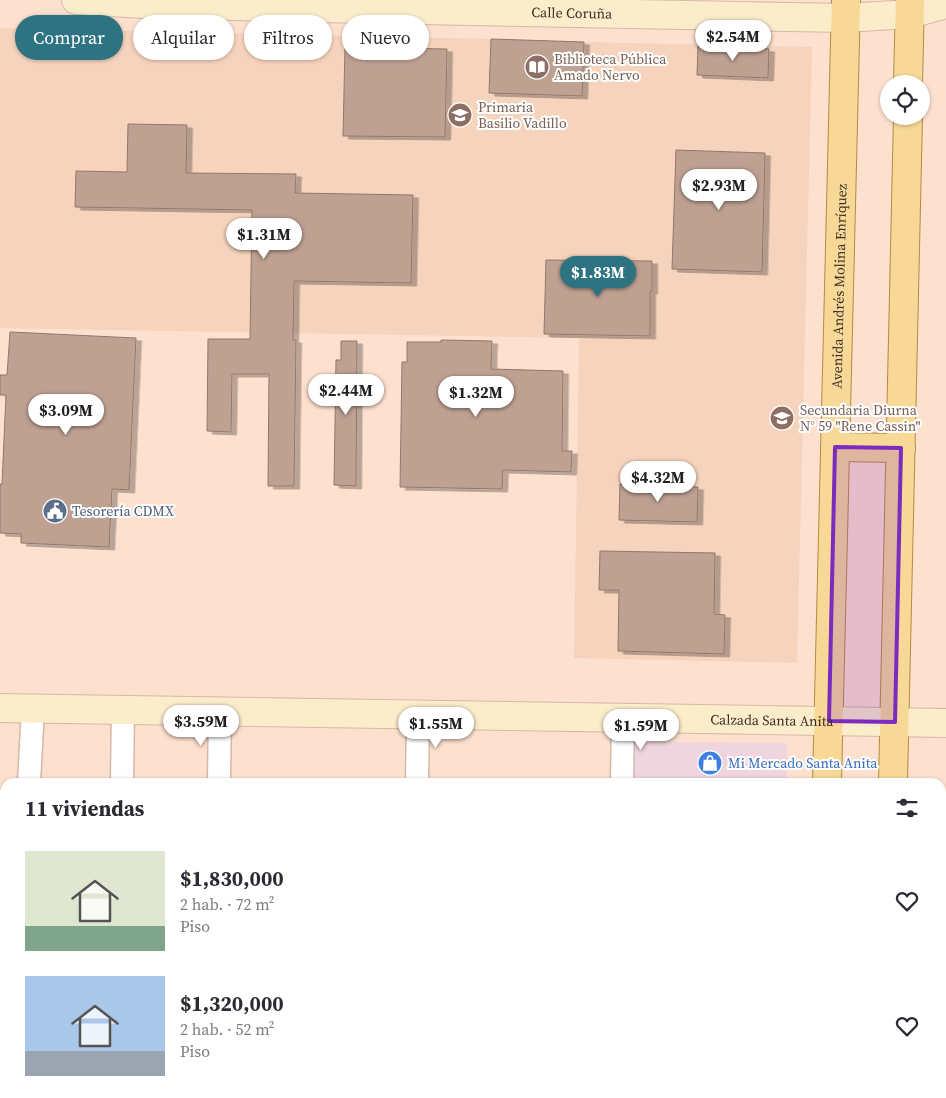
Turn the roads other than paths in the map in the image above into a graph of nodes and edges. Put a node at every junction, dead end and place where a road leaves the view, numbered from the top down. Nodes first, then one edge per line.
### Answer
1 (76, 0) edge
2 (946, 4) edge
3 (910, 7) edge
4 (846, 9) edge
5 (908, 75) edge
6 (908, 125) edge
7 (835, 447) junction
8 (901, 448) junction
9 (0, 708) edge
10 (33, 709) junction
11 (123, 710) junction
12 (220, 712) junction
13 (418, 715) junction
14 (623, 718) junction
15 (829, 721) junction
16 (895, 722) junction
17 (946, 723) edge
18 (28, 778) edge
19 (122, 778) edge
20 (218, 778) edge
21 (417, 778) edge
22 (622, 778) edge
23 (827, 778) edge
24 (893, 778) edge

1 - 4 street, Calle Coruña
2 - 3 street, Calle Coruña
3 - 4 street, Calle Coruña
3 - 5 main road
4 - 7 main road, Avenida Andrés Molina Enríquez
6 - 8 main road
7 - 8 main road
7 - 15 main road, Avenida Andrés Molina Enríquez
8 - 16 main road
9 - 10 street, Calzada Santa Anita
10 - 11 street, Calzada Santa Anita
10 - 18 street
11 - 12 street, Calzada Santa Anita
11 - 19 street
12 - 13 street, Calzada Santa Anita
12 - 20 street
13 - 14 street, Calzada Santa Anita
13 - 21 street
14 - 15 street, Calzada Santa Anita
14 - 22 street
15 - 16 street, Calzada Santa Anita
15 - 23 main road, Avenida Andrés Molina Enríquez
16 - 17 street, Calzada Santa Anita
16 - 24 main road

